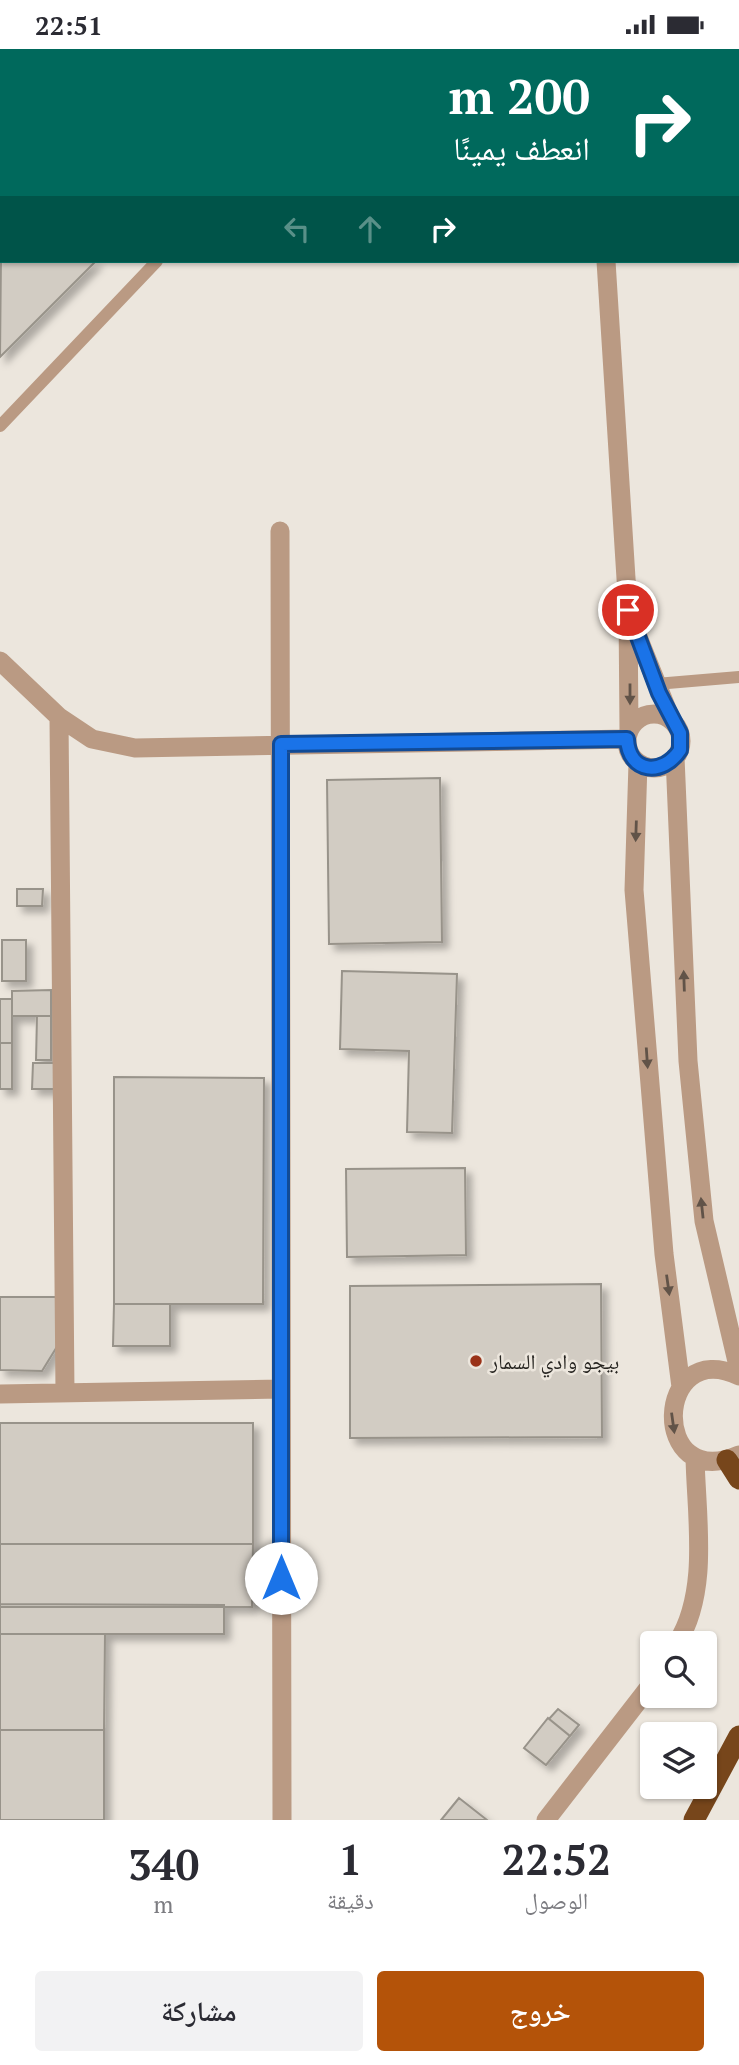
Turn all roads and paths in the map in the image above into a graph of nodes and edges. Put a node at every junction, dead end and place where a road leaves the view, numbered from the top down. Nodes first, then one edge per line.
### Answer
1 (155, 263) edge
2 (606, 263) edge
3 (0, 426) edge
4 (280, 531) dead end
5 (628, 610) junction
6 (0, 661) edge
7 (739, 677) edge
8 (656, 684) junction
9 (59, 717) junction
10 (671, 719) junction
11 (628, 734) junction
12 (281, 744) junction
13 (675, 757) junction
14 (638, 763) junction
15 (739, 1370) edge
16 (739, 1376) edge
17 (681, 1387) junction
18 (281, 1389) junction
19 (65, 1393) junction
20 (0, 1394) edge
21 (695, 1457) junction
22 (733, 1458) edge
23 (739, 1479) edge
24 (684, 1631) edge
25 (640, 1699) edge
26 (739, 1736) edge
27 (739, 1769) edge
28 (282, 1820) edge
29 (546, 1820) edge
30 (695, 1820) edge
31 (701, 1820) edge

1 - 3 lane
2 - 5 street
4 - 12 street
5 - 8 street
5 -> 11 street
6 - 9 street
7 - 8 lane
8 - 10 street
9 - 12 street
9 - 19 street
10 - 11 street
10 - 13 street
11 - 12 street
11 - 14 street
12 - 18 street
13 - 14 street
15 -> 13 street
14 -> 17 street
16 - 17 street
17 -> 21 street
18 - 19 street
18 - 28 street
19 - 20 street
21 - 22 street
21 - 24 street
22 - 23 highway
25 - 29 street
26 - 30 highway
27 - 31 highway

